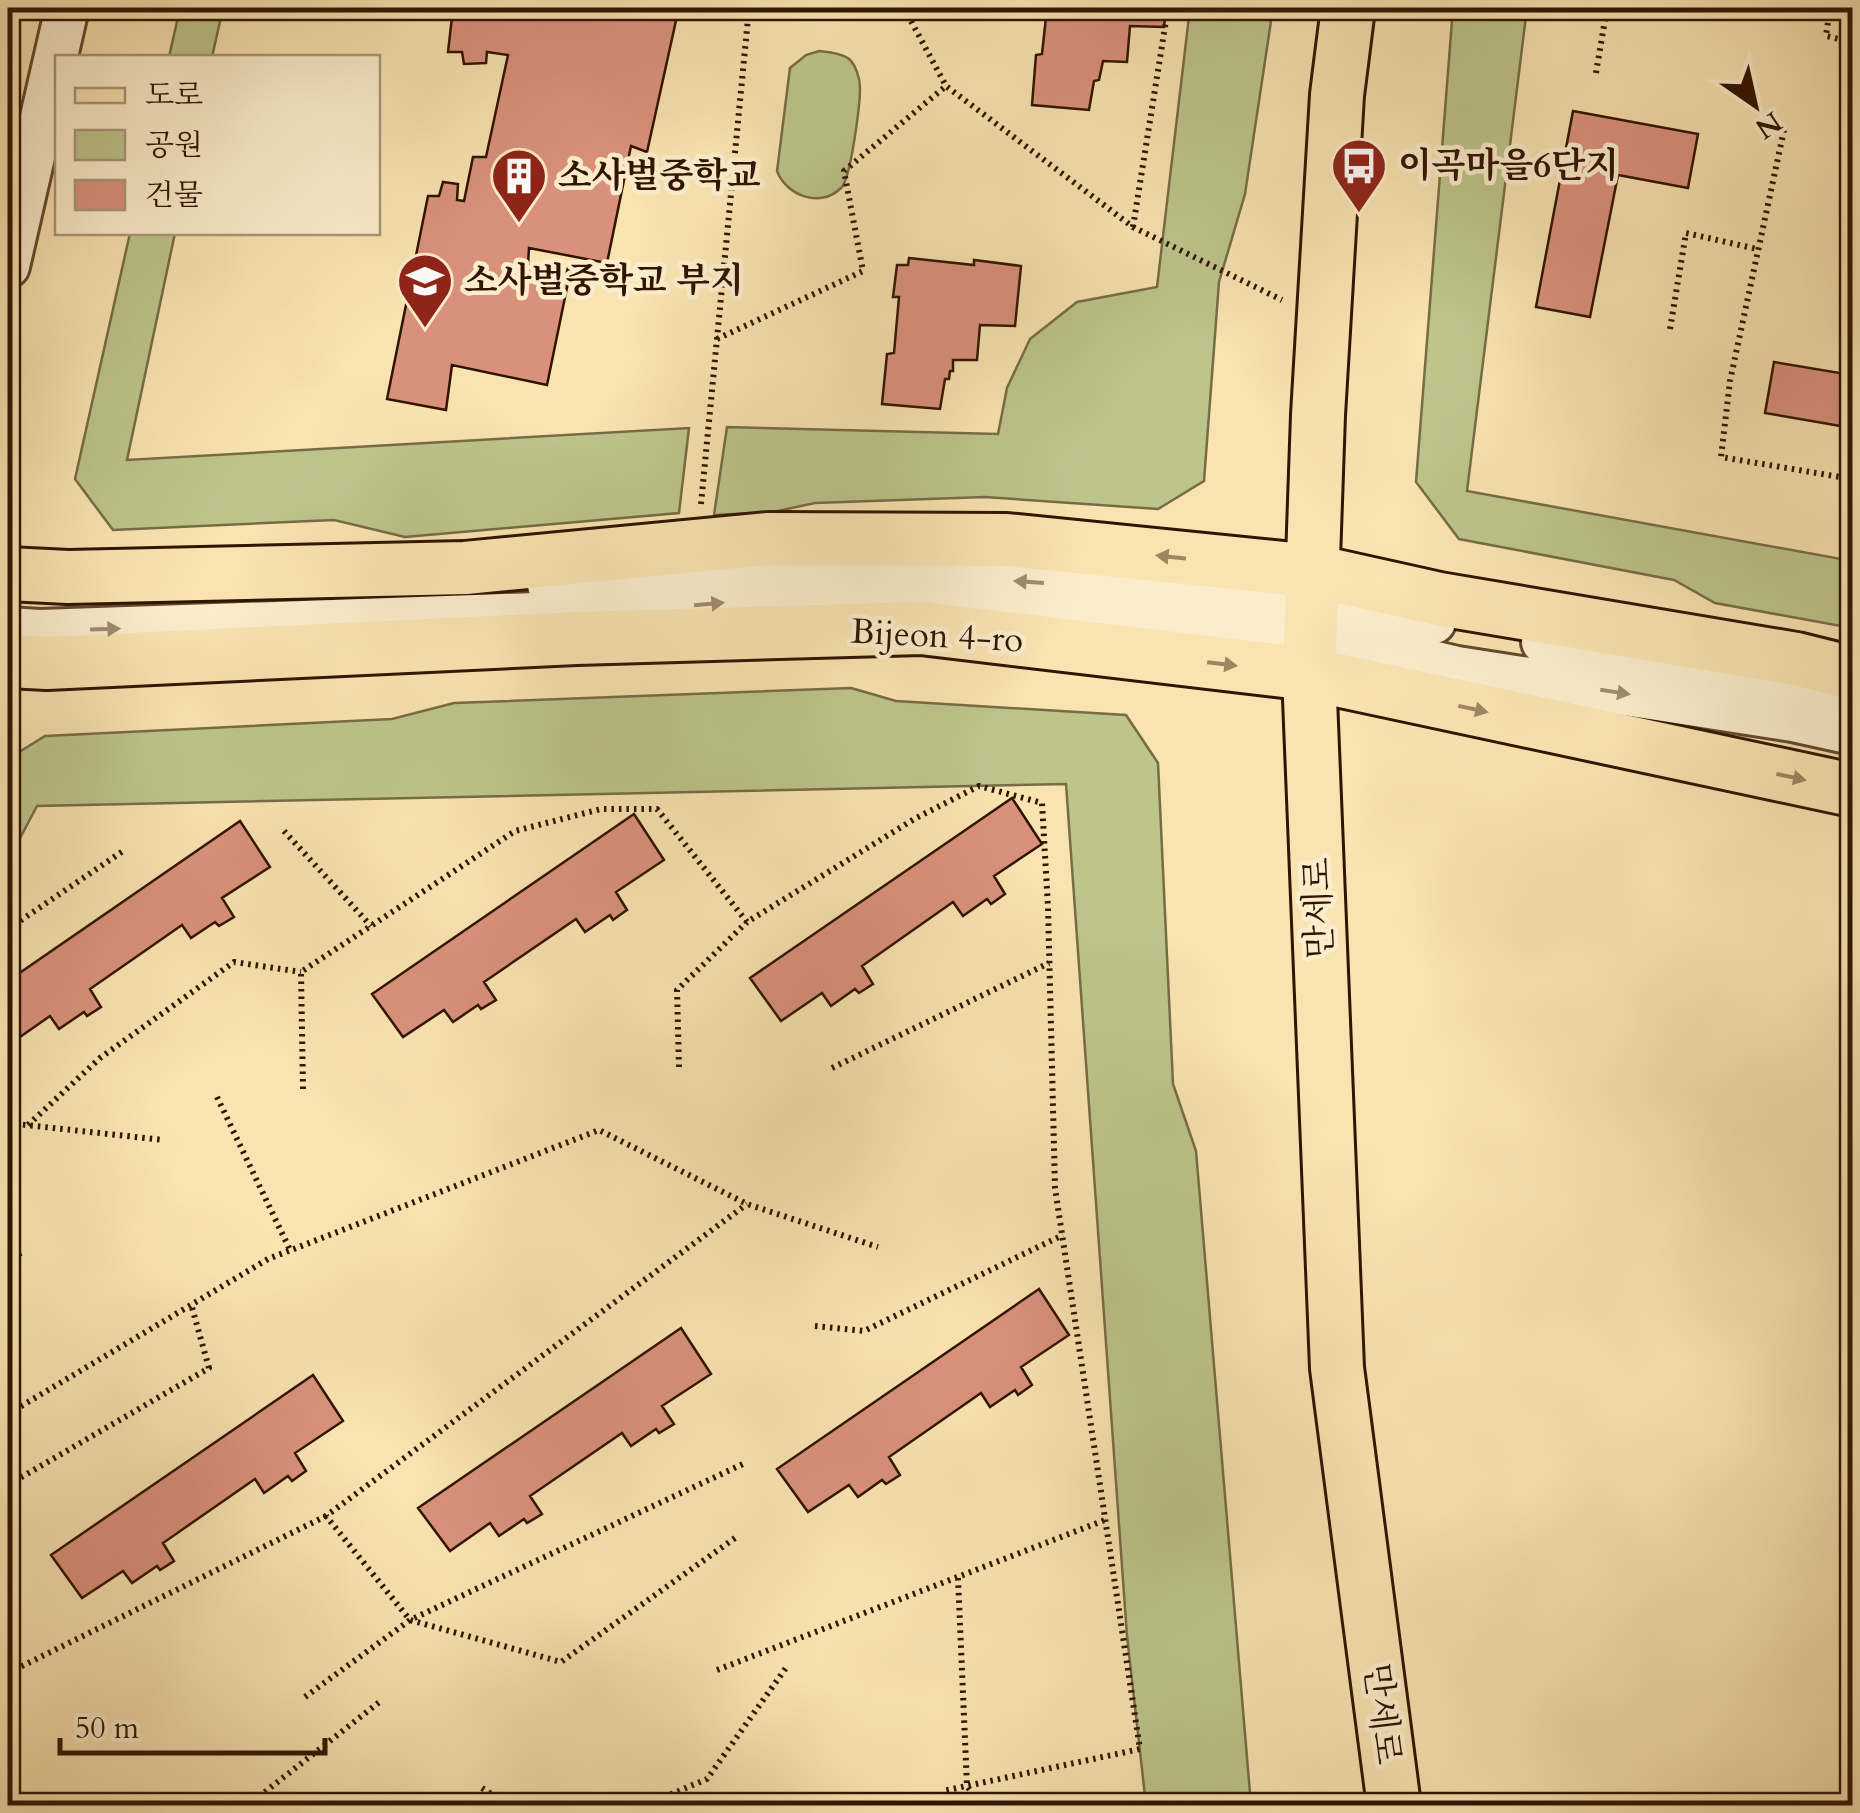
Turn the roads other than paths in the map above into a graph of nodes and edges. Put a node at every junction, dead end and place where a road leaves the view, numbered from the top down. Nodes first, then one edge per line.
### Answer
1 (67, 8) edge
2 (1348, 8) edge
3 (56, 55) edge
4 (55, 60) edge
5 (8, 266) edge
6 (8, 574) edge
7 (8, 598) edge
8 (1311, 620) junction
9 (8, 629) edge
10 (8, 661) edge
11 (1852, 674) edge
12 (1852, 699) edge
13 (1852, 732) edge
14 (1852, 790) edge
15 (1394, 1806) edge

1 - 3 street
2 - 8 main road, 만세로
4 - 5 street
8 -> 6 main road, Bijeon 4-ro
8 -> 7 street
9 -> 8 street
10 -> 8 main road, Bijeon 4-ro
8 - 11 main road, Bijeon 4-ro
8 - 12 street
8 -> 13 street
8 -> 14 main road, Bijeon 4-ro
8 - 15 main road, 만세로

